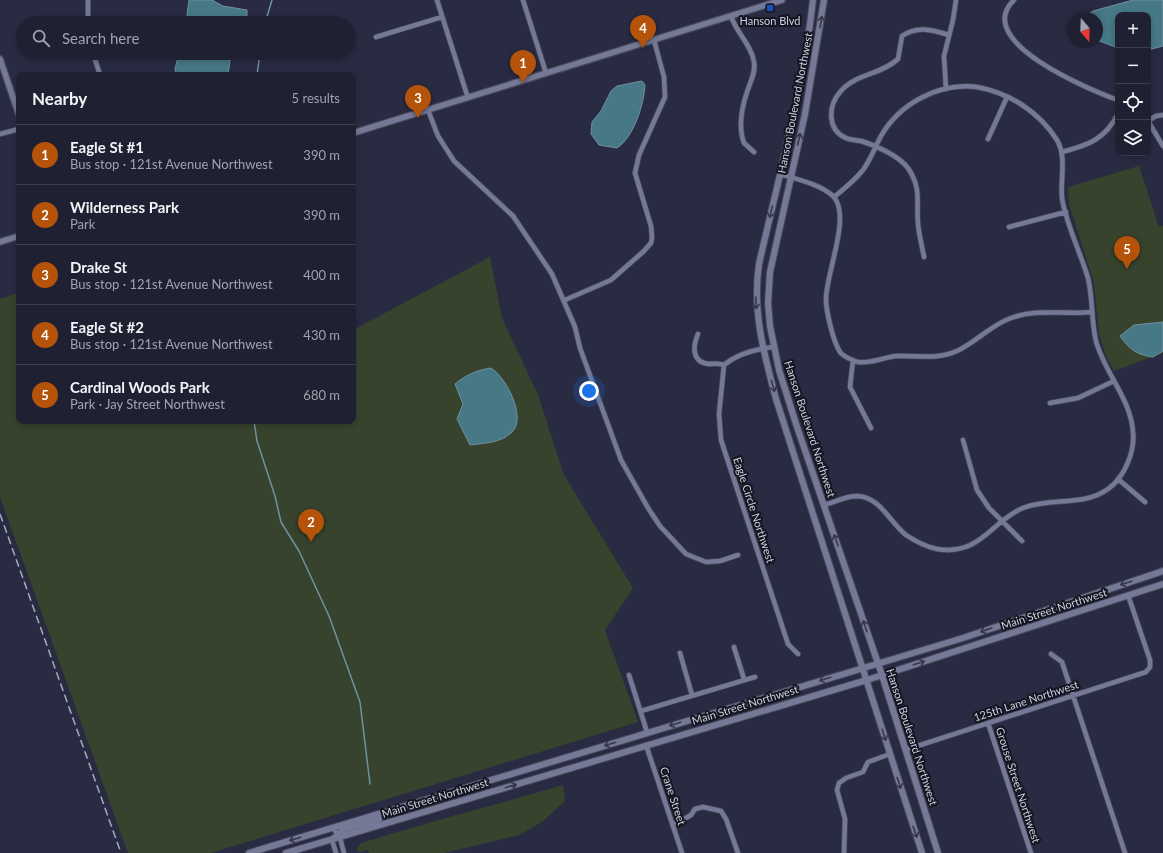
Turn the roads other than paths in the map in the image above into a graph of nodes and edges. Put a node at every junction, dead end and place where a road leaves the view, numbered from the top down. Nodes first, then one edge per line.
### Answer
1 (88, 0) edge
2 (437, 0) edge
3 (523, 0) edge
4 (782, 0) edge
5 (812, 0) edge
6 (824, 0) edge
7 (956, 0) edge
8 (1014, 0) edge
9 (88, 16) edge
10 (731, 16) junction
11 (442, 17) junction
12 (949, 35) junction
13 (376, 37) dead end
14 (654, 40) junction
15 (0, 59) edge
16 (95, 60) edge
17 (99, 72) edge
18 (546, 73) junction
19 (946, 89) junction
20 (1007, 97) junction
21 (468, 98) junction
22 (1115, 99) edge
23 (16, 106) edge
24 (428, 110) junction
25 (1163, 115) edge
26 (1115, 120) edge
27 (1150, 120) edge
28 (1151, 126) edge
29 (16, 130) edge
30 (356, 132) edge
31 (0, 134) edge
32 (988, 139) dead end
33 (1163, 146) edge
34 (876, 148) junction
35 (754, 152) dead end
36 (1062, 152) junction
37 (780, 174) junction
38 (790, 177) junction
39 (834, 197) junction
40 (1066, 212) junction
41 (1009, 227) dead end
42 (16, 237) edge
43 (0, 242) edge
44 (924, 257) dead end
45 (565, 300) junction
46 (1092, 312) junction
47 (698, 334) dead end
48 (774, 347) junction
49 (763, 348) junction
50 (853, 360) junction
51 (724, 365) junction
52 (1114, 381) junction
53 (1050, 403) dead end
54 (871, 428) dead end
55 (963, 440) dead end
56 (1118, 479) junction
57 (1146, 502) dead end
58 (824, 505) junction
59 (1002, 521) junction
60 (1022, 541) dead end
61 (738, 555) dead end
62 (1163, 571) edge
63 (1163, 584) edge
64 (1128, 595) junction
65 (734, 647) dead end
66 (680, 653) dead end
67 (798, 654) dead end
68 (1051, 654) dead end
69 (878, 663) junction
70 (862, 668) junction
71 (629, 675) dead end
72 (882, 675) junction
73 (755, 677) dead end
74 (744, 679) junction
75 (867, 680) junction
76 (692, 695) junction
77 (1073, 695) junction
78 (641, 711) junction
79 (988, 723) junction
80 (647, 732) junction
81 (646, 745) junction
82 (905, 750) junction
83 (890, 754) junction
84 (392, 811) junction
85 (672, 824) junction
86 (332, 828) junction
87 (339, 836) junction
88 (332, 840) junction
89 (249, 853) edge
90 (286, 853) edge
91 (336, 853) edge
92 (344, 853) edge
93 (682, 853) edge
94 (738, 853) edge
95 (844, 853) edge
96 (922, 853) edge
97 (938, 853) edge
98 (1032, 853) edge
99 (1125, 853) edge

1 - 9 street
2 - 11 street
3 - 18 street
4 - 10 street
5 - 37 main road, Hanson Boulevard Northwest
38 -> 6 main road, Hanson Boulevard Northwest
7 - 12 street
8 - 22 street
10 - 14 street
10 - 35 street
11 - 13 street
11 - 21 street
12 - 19 street
12 - 34 street
14 - 18 street
14 - 45 street
15 - 23 street
16 - 17 street
18 - 21 street
19 - 20 street
19 - 34 street
20 - 32 street
20 - 36 street
21 - 24 street
24 - 30 street
24 - 45 street
25 - 27 street
26 - 36 street
28 - 33 street
29 - 31 street
34 - 39 street
34 - 44 street
36 - 40 street
37 - 38 street
37 -> 49 main road, Hanson Boulevard Northwest
38 - 39 street
38 - 48 main road, Hanson Boulevard Northwest
39 - 50 street
40 - 41 street
40 - 46 street
42 - 43 street
45 - 61 street
46 - 50 street
46 - 52 street
47 - 51 street
48 - 49 street
48 - 58 main road, Hanson Boulevard Northwest
49 - 51 street
49 -> 70 main road, Hanson Boulevard Northwest
50 - 54 street
51 - 67 street, Eagle Circle Northwest
52 - 53 street
52 - 56 street
55 - 59 street
56 - 57 street
56 - 59 street
58 - 59 street
69 -> 58 main road, Hanson Boulevard Northwest
59 - 60 street
62 -> 69 main road, Main Street Northwest
63 - 64 main road, Main Street Northwest
72 -> 64 main road, Main Street Northwest
64 - 77 street, 125th Lane Northwest
65 - 74 street
66 - 76 street
68 - 77 street
69 - 70 main road, Main Street Northwest
69 - 72 main road, Hanson Boulevard Northwest
70 - 75 main road, Hanson Boulevard Northwest
70 -> 80 main road, Main Street Northwest
71 - 78 street
72 - 75 main road, Main Street Northwest
72 - 82 main road, Hanson Boulevard Northwest
73 - 74 street
74 - 76 street
75 - 81 main road, Main Street Northwest
75 -> 83 main road, Hanson Boulevard Northwest
76 - 78 street
77 - 79 street, 125th Lane Northwest
77 - 99 street
78 - 80 street
79 - 82 street, 125th Lane Northwest
79 - 98 street, Grouse Street Northwest
80 -> 84 main road, Main Street Northwest
81 - 85 street, Crane Street
87 -> 81 main road, Main Street Northwest
82 - 97 main road, Hanson Boulevard Northwest
83 - 95 street
83 -> 96 main road, Hanson Boulevard Northwest
84 - 86 main road, Main Street Northwest
84 - 87 main road, Main Street Northwest
85 - 93 street, Crane Street
85 - 94 street
86 - 87 street
86 -> 89 main road, Main Street Northwest
87 - 88 main road, Main Street Northwest
87 - 92 street
88 - 90 main road, Main Street Northwest
88 - 91 street

